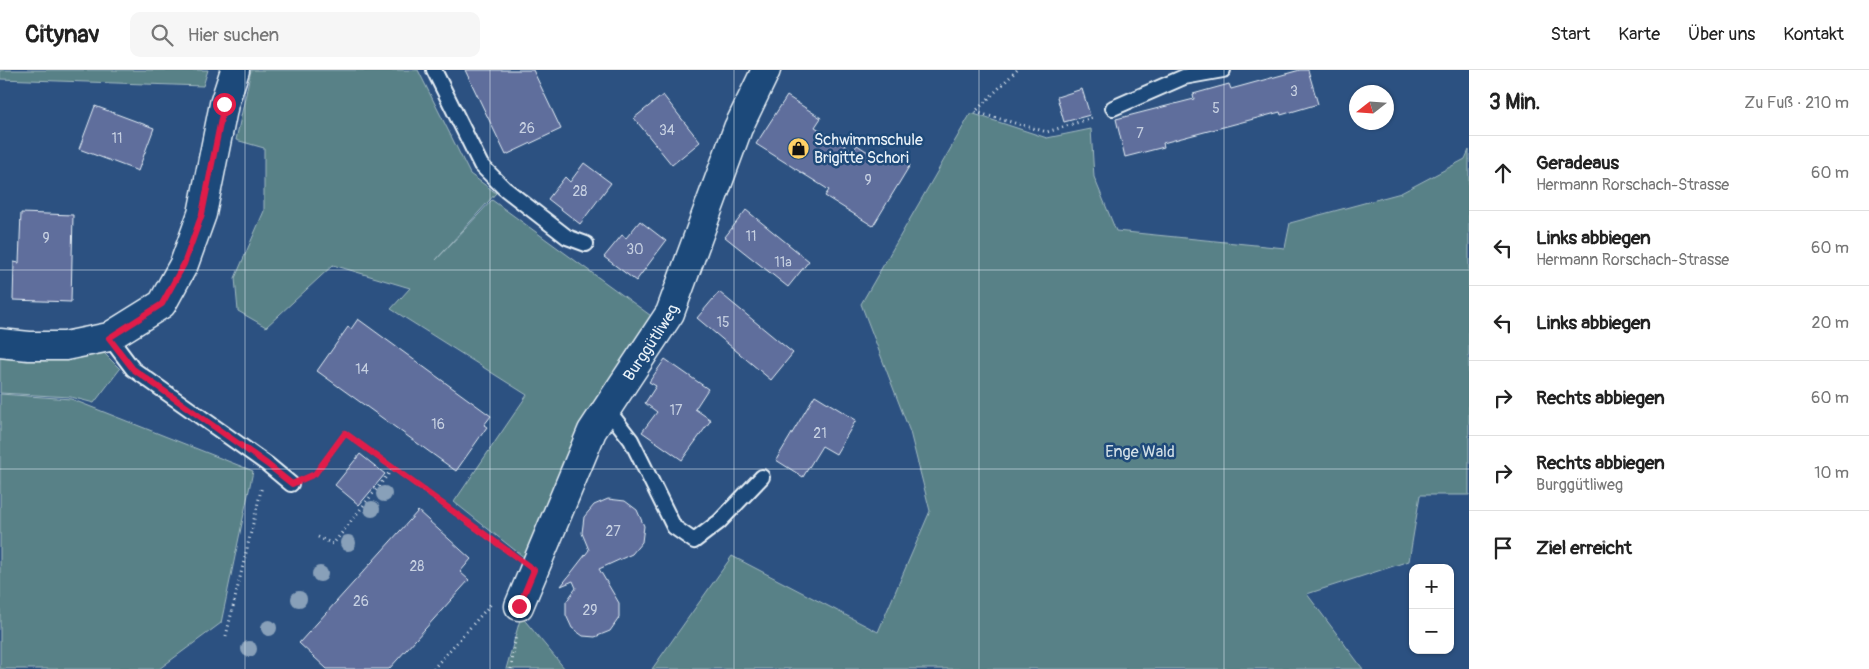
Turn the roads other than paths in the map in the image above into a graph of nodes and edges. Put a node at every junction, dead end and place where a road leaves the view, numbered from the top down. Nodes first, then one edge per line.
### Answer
1 (235, 70) edge
2 (434, 70) edge
3 (766, 70) edge
4 (1223, 70) edge
5 (1113, 108) road end
6 (586, 244) dead end
7 (109, 338) junction
8 (0, 344) edge
9 (607, 409) junction
10 (762, 477) dead end
11 (292, 484) road end
12 (507, 603) road end

1 - 7 street
2 - 6 lane
3 - 9 street, Burggütliweg
4 - 5 lane
7 - 8 street
7 - 11 lane
9 - 10 lane
9 - 12 street, Burggütliweg

